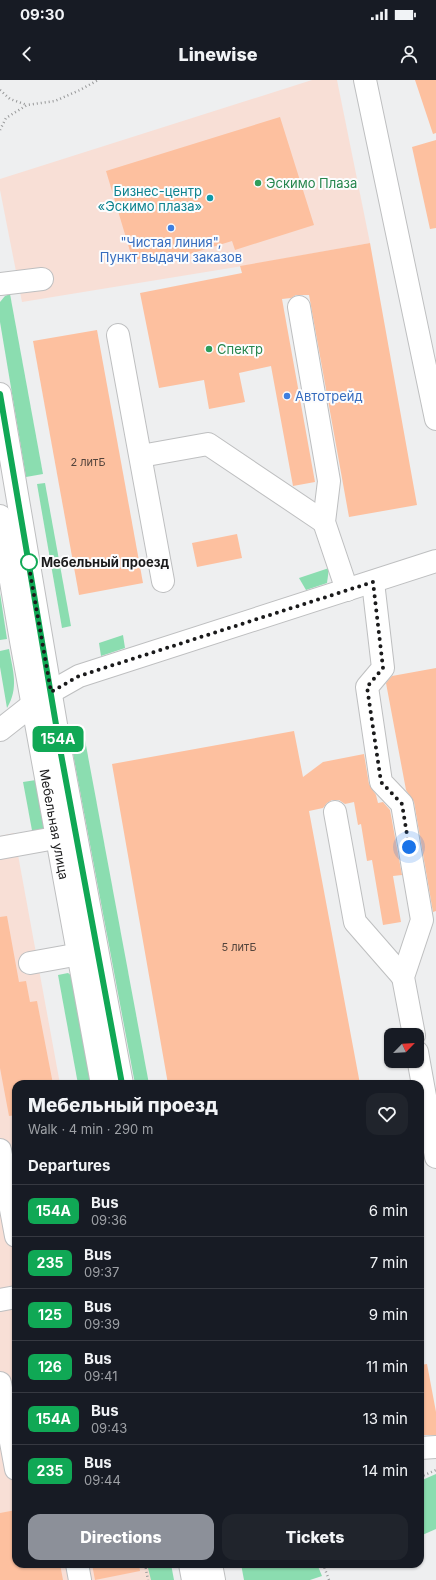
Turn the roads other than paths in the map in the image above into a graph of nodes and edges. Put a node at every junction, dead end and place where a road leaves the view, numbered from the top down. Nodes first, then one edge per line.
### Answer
1 (365, 80) edge
2 (42, 279) dead end
3 (0, 284) edge
4 (299, 307) dead end
5 (118, 334) dead end
6 (0, 394) edge
7 (436, 419) edge
8 (140, 456) junction
9 (0, 516) edge
10 (324, 522) junction
11 (436, 561) edge
12 (163, 580) dead end
13 (373, 582) junction
14 (347, 590) junction
15 (42, 698) junction
16 (0, 730) edge
17 (335, 812) dead end
18 (66, 836) junction
19 (0, 848) edge
20 (87, 953) junction
21 (30, 963) dead end
22 (403, 977) junction
23 (413, 1028) edge
24 (420, 1068) edge
25 (102, 1080) edge
26 (121, 1080) edge
27 (422, 1080) edge
28 (424, 1091) edge
29 (0, 1150) edge
30 (436, 1157) edge
31 (12, 1214) edge
32 (12, 1298) edge
33 (0, 1300) edge
34 (0, 1383) edge
35 (436, 1447) edge
36 (12, 1448) edge
37 (424, 1448) edge
38 (12, 1477) edge
39 (0, 1479) edge
40 (78, 1568) edge
41 (191, 1568) edge
42 (212, 1568) edge
43 (80, 1580) edge
44 (193, 1580) edge
45 (214, 1580) edge

1 - 7 street
2 - 3 street
4 - 10 street
5 - 8 street
6 - 15 street, Мебельная улица
8 - 10 street
8 - 12 street
9 - 15 street, Мебельная улица
10 - 14 street
11 - 13 street
13 - 14 street
13 - 22 street
14 - 15 street
15 - 16 street
15 - 18 street, Мебельная улица
17 - 22 street
18 - 19 street
18 - 20 street, Мебельная улица
20 - 21 street
20 - 25 street, Мебельная улица
20 - 26 street, Мебельная улица
22 - 23 street
24 - 27 street
28 - 30 street
29 - 31 street
32 - 33 street
34 - 36 street
35 - 37 street
38 - 39 street
40 - 43 street
41 - 44 street
42 - 45 street

